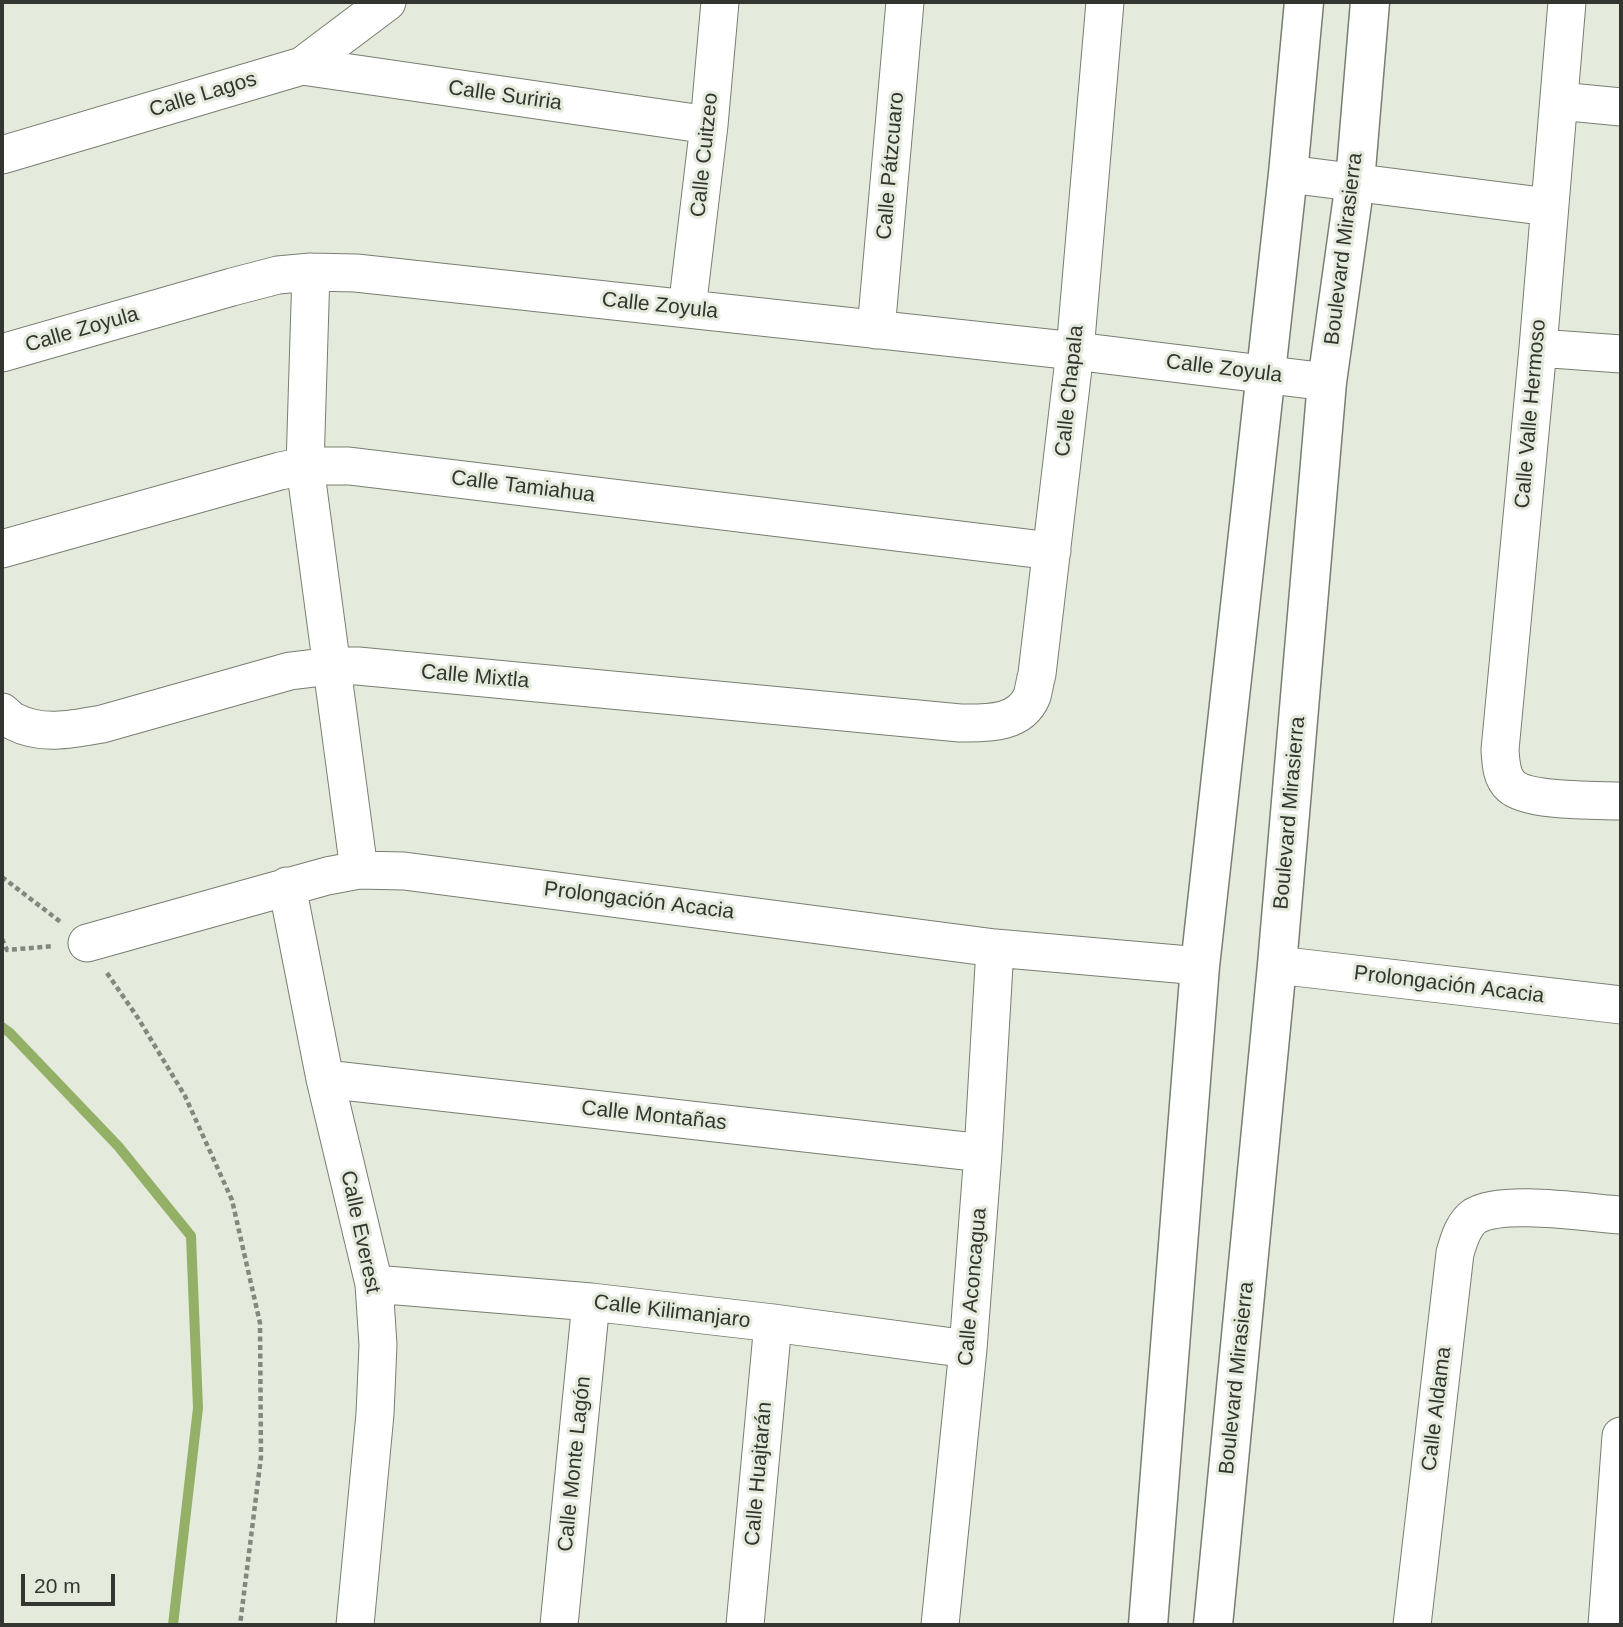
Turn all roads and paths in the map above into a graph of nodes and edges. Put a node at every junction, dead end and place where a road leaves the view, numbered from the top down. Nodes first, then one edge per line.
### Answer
1 (387, 2) edge
2 (720, 2) edge
3 (905, 2) edge
4 (1105, 2) edge
5 (1304, 2) edge
6 (1370, 2) edge
7 (1567, 2) edge
8 (302, 65) junction
9 (1559, 101) junction
10 (1621, 107) edge
11 (709, 125) junction
12 (2, 155) edge
13 (1288, 174) junction
14 (1355, 182) junction
15 (1549, 207) junction
16 (311, 272) junction
17 (687, 309) junction
18 (876, 330) junction
19 (1538, 348) junction
20 (1075, 351) junction
21 (2, 353) edge
22 (1621, 354) edge
23 (1265, 373) junction
24 (1327, 382) junction
25 (305, 466) junction
26 (2, 549) edge
27 (1052, 551) junction
28 (332, 666) junction
29 (2, 712) edge
30 (960, 723) joint
31 (1621, 801) edge
32 (359, 870) junction
33 (2, 877) edge
34 (287, 886) junction
35 (2, 939) edge
36 (87, 943) junction
37 (995, 948) junction
38 (1277, 965) junction
39 (1200, 966) junction
40 (1621, 1005) edge
41 (325, 1079) junction
42 (983, 1153) junction
43 (1621, 1216) edge
44 (374, 1284) junction
45 (591, 1302) junction
46 (773, 1323) junction
47 (968, 1349) junction
48 (1621, 1436) edge
49 (1612, 1616) edge
50 (240, 1625) edge
51 (355, 1625) edge
52 (559, 1625) edge
53 (745, 1625) edge
54 (940, 1625) edge
55 (1148, 1625) edge
56 (1213, 1625) edge
57 (1412, 1625) edge

1 - 8 street, Calle Lagos
2 - 11 street, Calle Cuitzeo
3 - 18 street, Calle Pátzcuaro
4 - 20 street, Calle Chapala
5 - 13 main road
6 - 14 main road, Boulevard Mirasierra
7 - 9 street, Calle Valle Hermoso
8 - 11 street, Calle Suriria
8 - 12 street, Calle Lagos
9 - 10 street
9 - 15 street, Calle Valle Hermoso
11 - 17 street, Calle Cuitzeo
13 - 14 street
13 - 23 main road
14 - 15 street
14 - 24 main road, Boulevard Mirasierra
15 - 19 street, Calle Valle Hermoso
16 - 17 street, Calle Zoyula
16 - 21 street, Calle Zoyula
16 - 25 street
17 - 18 street, Calle Zoyula
18 - 20 street, Calle Zoyula
19 - 22 street
19 - 31 street, Calle Valle Hermoso
20 - 23 street, Calle Zoyula
20 - 27 street, Calle Chapala
23 - 24 street, Calle Zoyula
23 - 39 main road
24 - 38 main road, Boulevard Mirasierra
25 - 26 street, Calle Tamiahua
25 - 27 street, Calle Tamiahua
25 - 28 street
27 - 30 street, Calle Chapala
28 - 29 street, Calle Mixtla
28 - 30 street, Calle Mixtla
28 - 32 street
32 - 34 street, Prolongación Acacia
32 - 37 street, Prolongación Acacia
33 - 36 path
34 - 36 street, Prolongación Acacia
34 - 41 street, Calle Everest
35 - 36 path
36 - 50 path
37 - 39 street, Prolongación Acacia
37 - 42 street, Calle Aconcagua
38 - 40 street, Prolongación Acacia
38 - 56 main road, Boulevard Mirasierra
39 - 55 main road
41 - 42 street, Calle Montañas
41 - 44 street, Calle Everest
42 - 47 street, Calle Aconcagua
43 - 57 street, Calle Aldama
44 - 45 street, Calle Kilimanjaro
44 - 51 street, Calle Everest
45 - 46 street, Calle Kilimanjaro
45 - 52 street, Calle Monte Lagón
46 - 47 street, Calle Kilimanjaro
46 - 53 street, Calle Huajtarán
47 - 54 street, Calle Aconcagua
48 - 49 street

